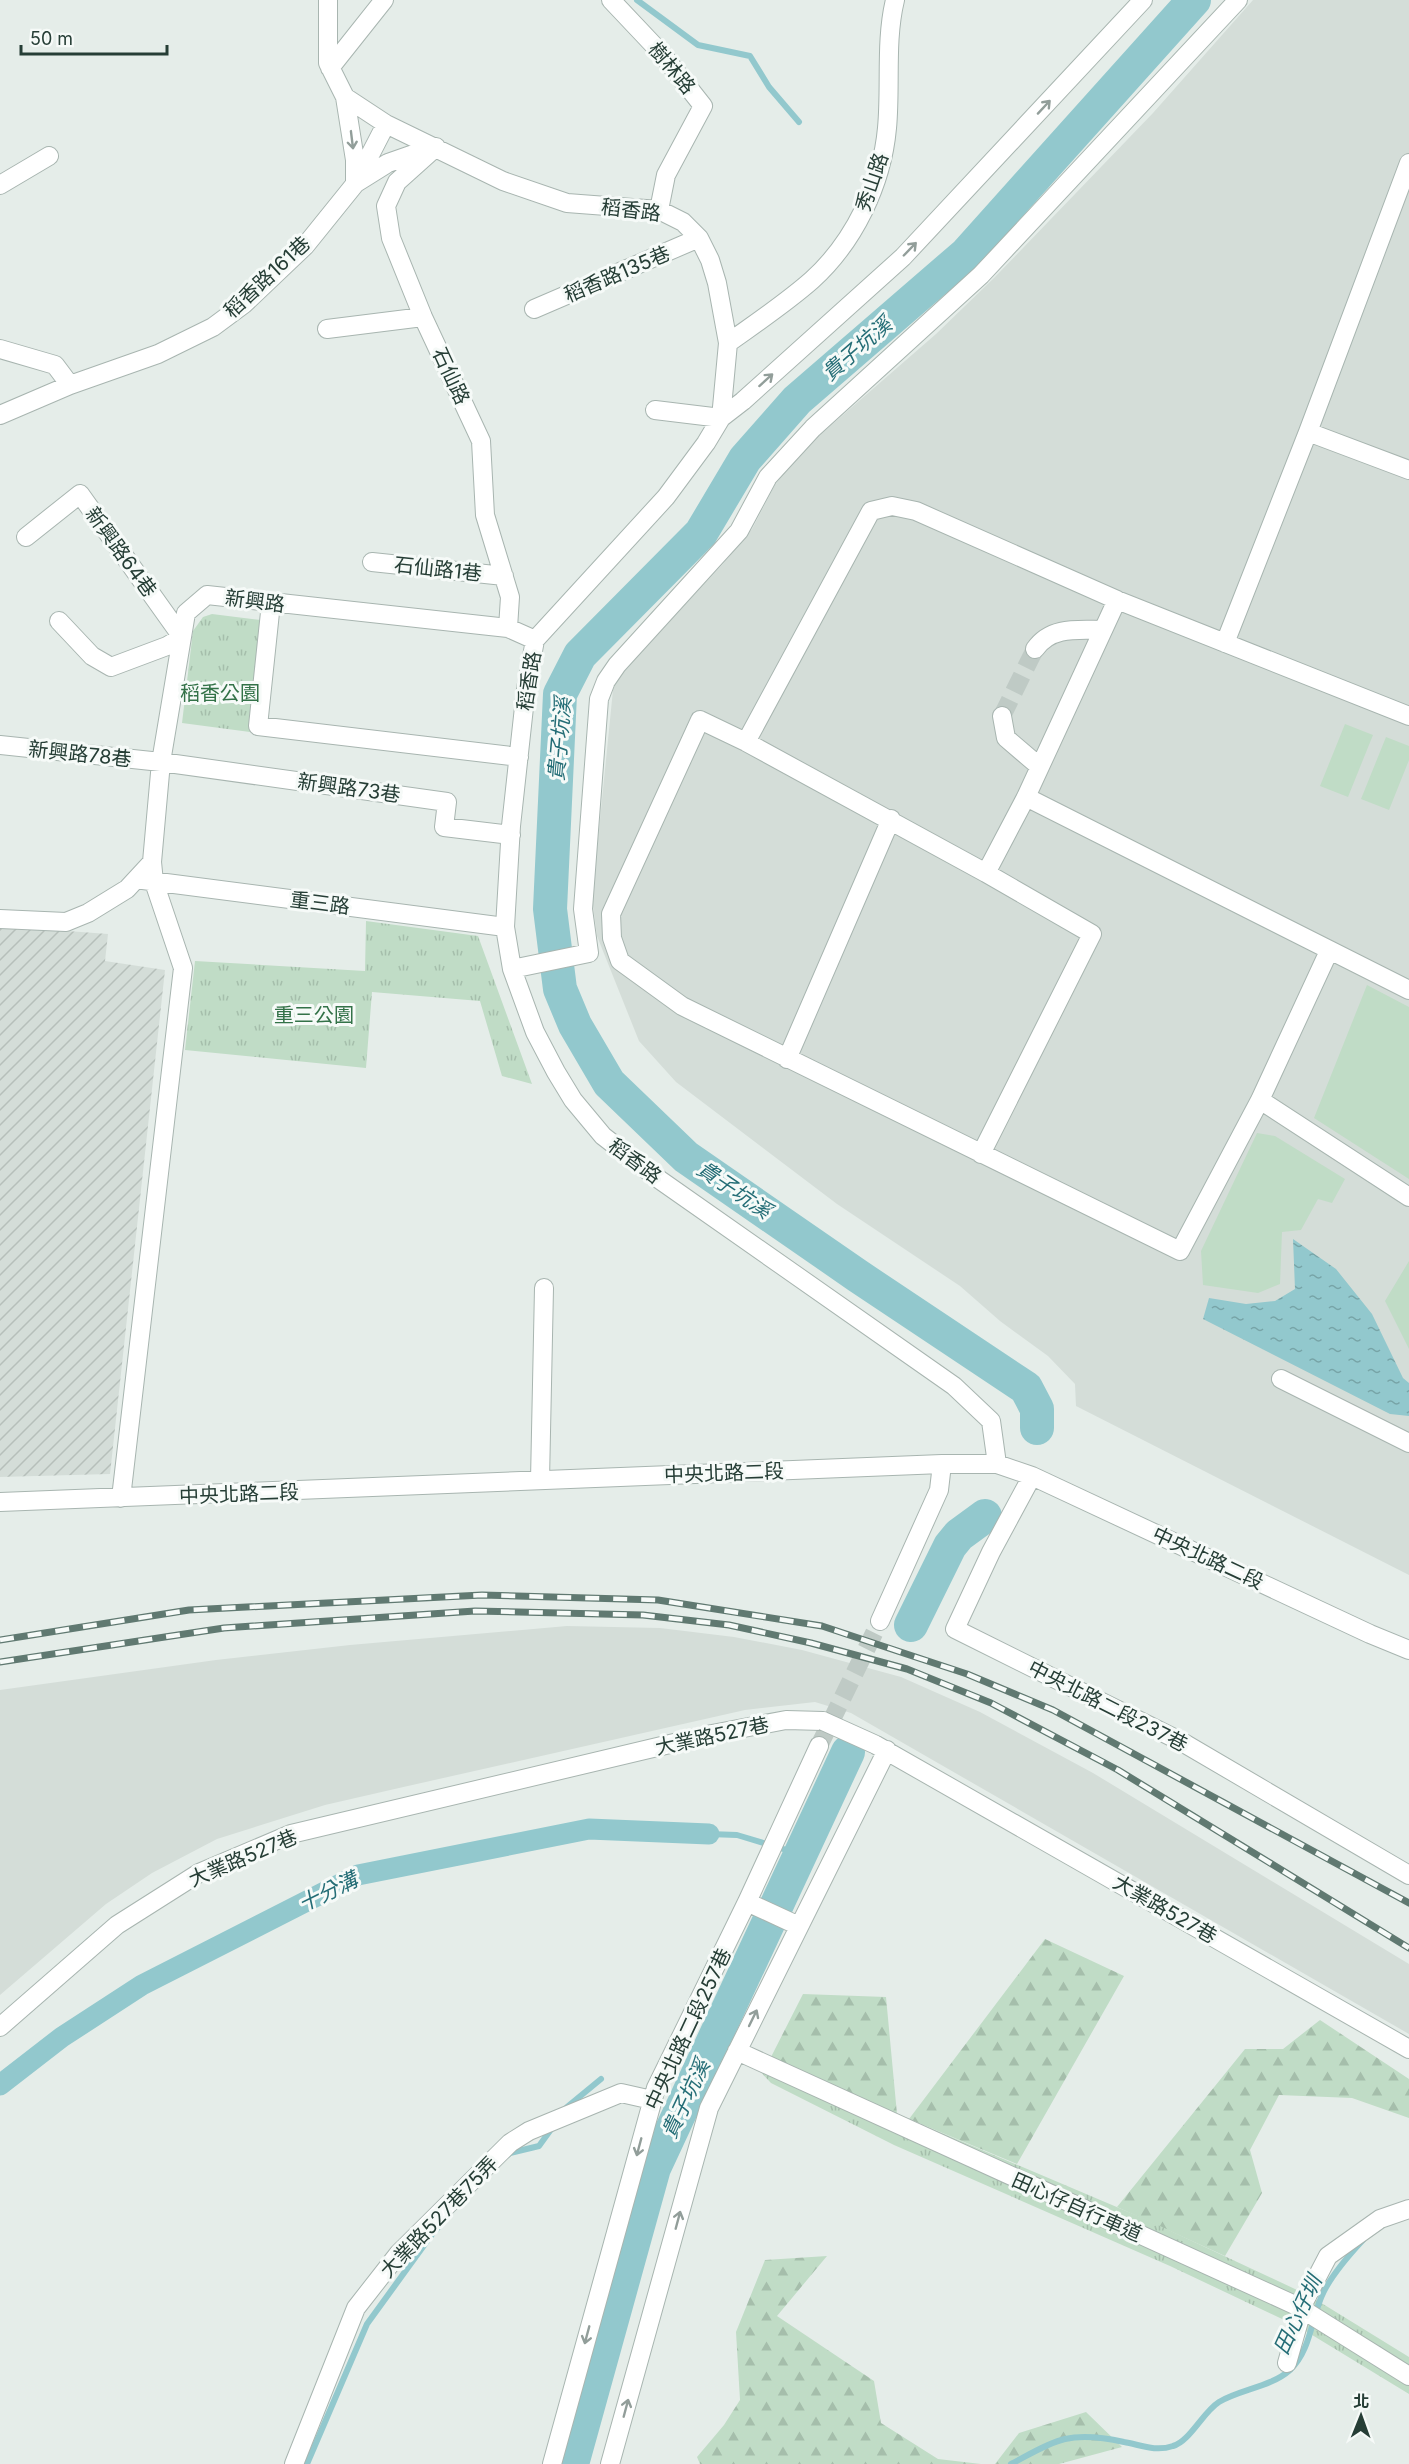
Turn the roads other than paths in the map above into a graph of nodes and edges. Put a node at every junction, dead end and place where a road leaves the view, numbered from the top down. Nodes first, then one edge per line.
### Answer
1 (328, 0) edge
2 (384, 0) edge
3 (611, 0) edge
4 (895, 0) edge
5 (1143, 0) edge
6 (1238, 0) edge
7 (330, 68) junction
8 (345, 97) junction
9 (386, 124) junction
10 (436, 147) junction
11 (49, 156) dead end
12 (1409, 163) edge
13 (355, 184) junction
14 (0, 185) edge
15 (659, 210) junction
16 (699, 238) junction
17 (534, 309) dead end
18 (423, 317) junction
19 (327, 329) dead end
20 (728, 343) junction
21 (0, 349) edge
22 (70, 385) junction
23 (655, 410) dead end
24 (0, 415) edge
25 (721, 418) junction
26 (1308, 432) junction
27 (1409, 470) edge
28 (26, 537) dead end
29 (372, 562) dead end
30 (504, 576) junction
31 (1117, 600) junction
32 (271, 603) junction
33 (59, 621) dead end
34 (508, 628) junction
35 (1103, 630) junction
36 (182, 637) junction
37 (535, 640) junction
38 (1225, 643) junction
39 (1035, 648) tunnel mouth
40 (1002, 716) dead end
41 (1409, 716) edge
42 (746, 742) junction
43 (0, 745) edge
44 (519, 757) junction
45 (161, 762) junction
46 (1040, 767) junction
47 (1026, 797) junction
48 (891, 819) junction
49 (511, 835) junction
50 (152, 862) junction
51 (986, 873) junction
52 (136, 879) junction
53 (154, 882) junction
54 (0, 919) edge
55 (505, 927) junction
56 (1329, 951) junction
57 (512, 969) junction
58 (1409, 990) edge
59 (787, 1059) junction
60 (1260, 1100) junction
61 (981, 1154) junction
62 (1409, 1197) edge
63 (544, 1288) dead end
64 (1281, 1379) dead end
65 (1409, 1443) edge
66 (942, 1464) junction
67 (997, 1464) junction
68 (1032, 1476) junction
69 (540, 1480) junction
70 (121, 1498) junction
71 (0, 1502) edge
72 (880, 1621) tunnel mouth
73 (1409, 1650) edge
74 (819, 1746) tunnel mouth
75 (881, 1747) junction
76 (1409, 1874) edge
77 (747, 1902) junction
78 (799, 1926) junction
79 (0, 2028) edge
80 (1409, 2049) edge
81 (737, 2051) junction
82 (652, 2100) junction
83 (1409, 2209) edge
84 (1302, 2310) junction
85 (1287, 2363) dead end
86 (1409, 2376) edge
87 (294, 2464) edge
88 (552, 2464) edge
89 (610, 2464) edge

1 - 7 street, 稻香路
2 - 7 street
3 - 15 street, 樹林路
4 - 20 street, 秀山路
25 -> 5 street
6 - 57 street
7 - 8 street, 稻香路
8 - 9 street, 稻香路
8 -> 13 street
9 - 10 street, 稻香路
9 - 13 street, 稻香路161巷
10 - 13 street
10 - 15 street, 稻香路
10 - 18 street, 石仙路
11 - 14 street
12 - 26 street
13 - 22 street, 稻香路161巷
15 - 16 street, 稻香路
16 - 17 street, 稻香路135巷
16 - 20 street, 稻香路
18 - 19 street
18 - 30 street, 石仙路
20 - 25 street, 稻香路
21 - 22 street
22 - 24 street, 稻香路161巷
23 - 25 street
25 - 37 street, 稻香路
26 - 27 street
26 - 38 street
28 - 36 street, 新興路64巷
29 - 30 street, 石仙路1巷
30 - 34 street, 石仙路
31 - 35 street
31 - 38 street
31 - 42 street
32 - 34 street, 新興路
32 - 36 street, 新興路
32 - 44 street
33 - 36 street
34 - 37 street, 新興路
35 - 39 street
35 - 46 street
36 - 45 street, 新興路
37 - 44 street, 稻香路
38 - 41 street
40 - 46 street
42 - 48 street
42 - 59 street
43 - 45 street, 新興路78巷
44 - 49 street, 稻香路
45 - 49 street, 新興路73巷
45 - 50 street, 新興路
46 - 47 street
47 - 51 street
47 - 56 street
48 - 51 street
48 - 59 street
49 - 55 street, 稻香路
50 - 52 street
50 - 53 street, 新興路
51 - 61 street
52 - 53 street, 重三路
52 - 54 street
53 - 55 street, 重三路
53 - 70 street, 新興路
55 - 57 street, 稻香路
56 - 58 street
56 - 60 street
57 - 67 street, 稻香路
59 - 61 street
60 - 61 street
60 - 62 street
63 - 69 street
64 - 65 street
66 - 67 street, 中央北路二段
66 - 69 street, 中央北路二段
66 - 72 street
67 - 68 street, 中央北路二段
68 - 73 street, 中央北路二段
68 - 76 street, 中央北路二段237巷
69 - 70 street, 中央北路二段
70 - 71 street, 中央北路二段
74 - 77 street, 中央北路二段257巷
75 - 78 street
75 - 79 street, 大業路527巷, bridge
75 - 80 street, 大業路527巷
77 - 78 street
77 - 82 street, 中央北路二段257巷
81 -> 78 street
81 - 84 street, 田心仔自行車道
89 -> 81 street
82 - 87 street, 大業路527巷75弄
82 -> 88 street, 中央北路二段257巷
83 - 84 street
84 - 85 street
84 - 86 street, 田心仔自行車道

